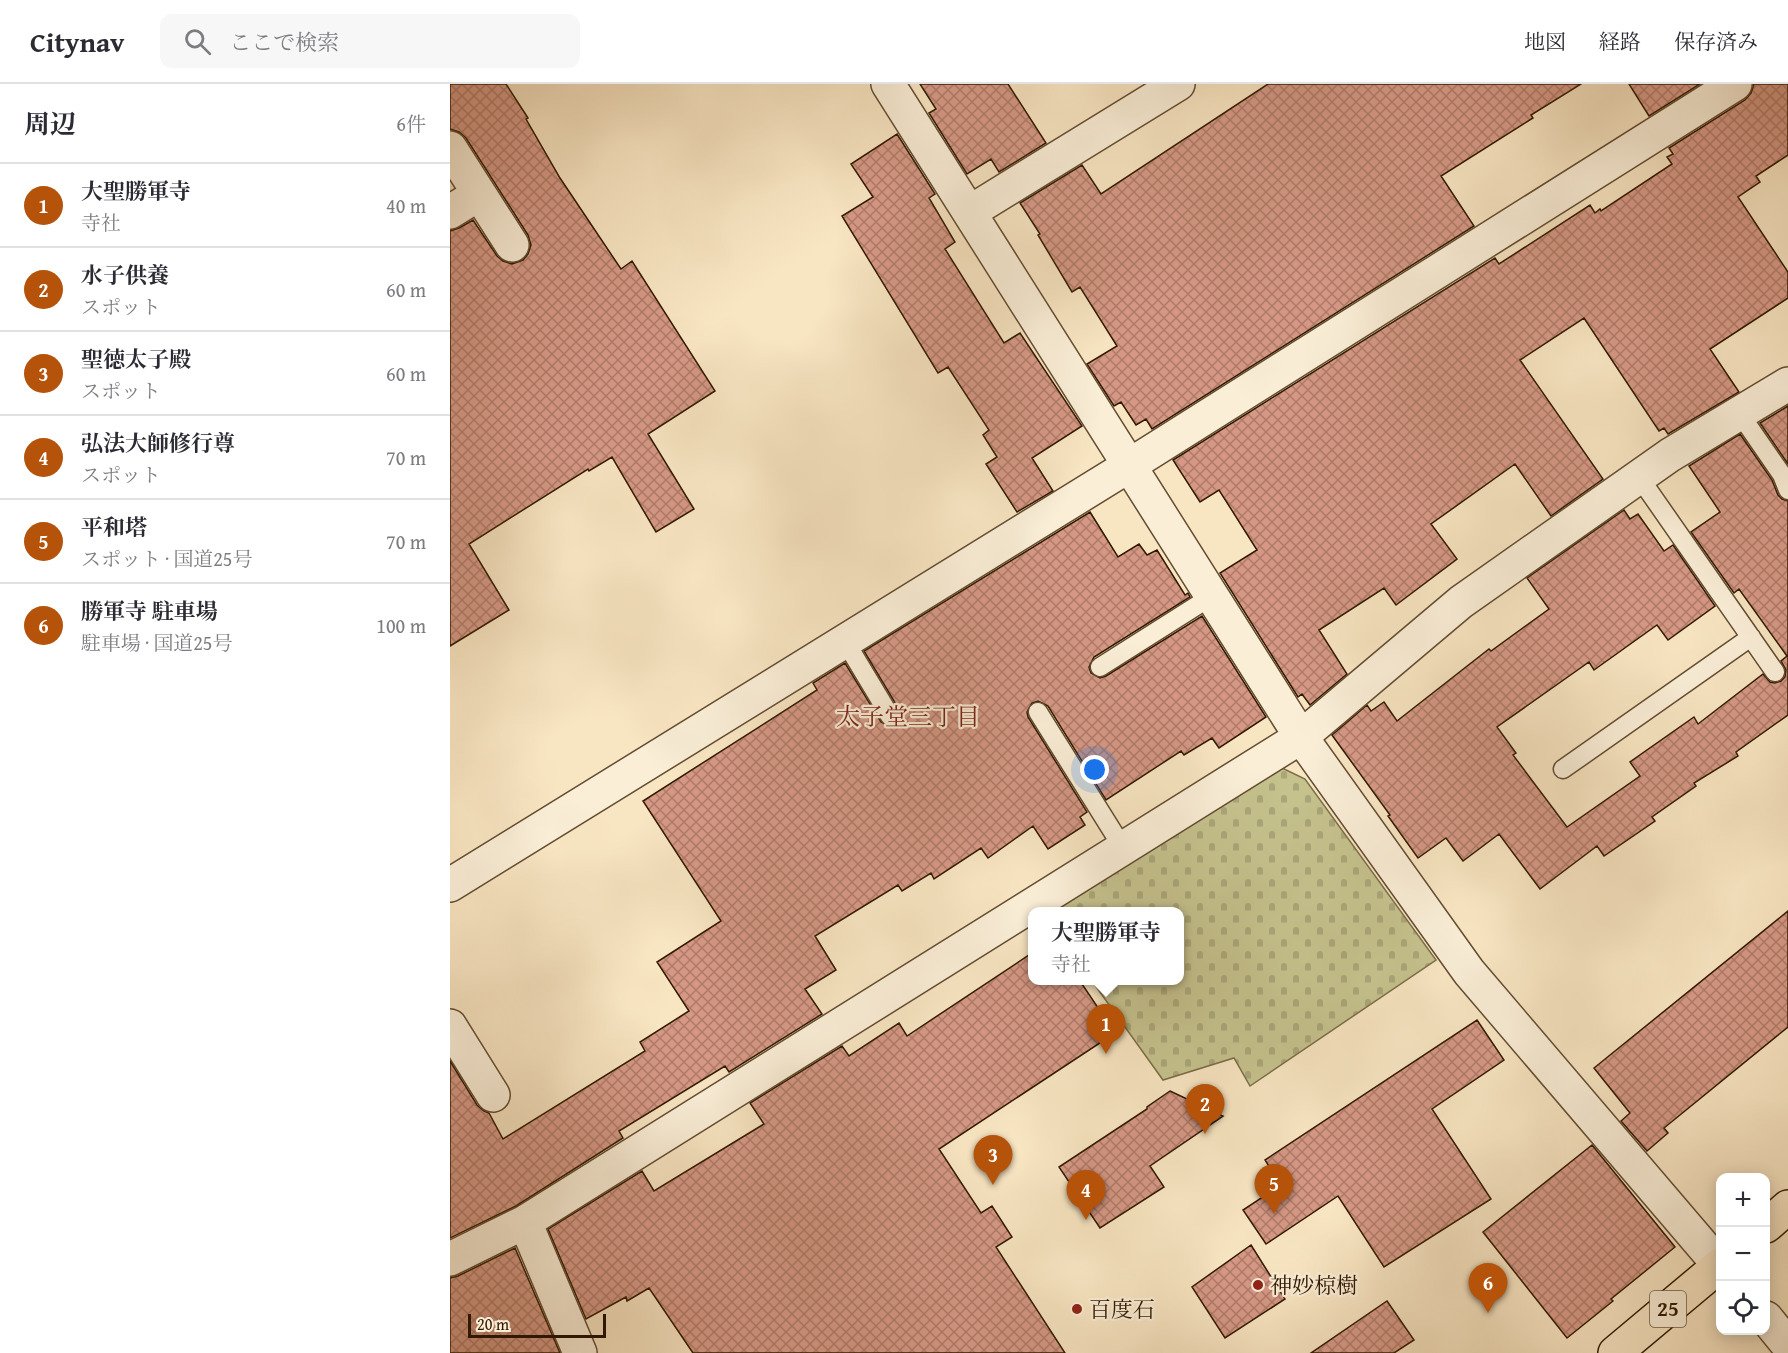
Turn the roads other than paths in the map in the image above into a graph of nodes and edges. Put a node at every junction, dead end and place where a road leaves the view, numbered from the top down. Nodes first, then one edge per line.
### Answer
1 (888, 84) edge
2 (1178, 84) edge
3 (1735, 84) edge
4 (450, 148) edge
5 (479, 194) junction
6 (450, 212) edge
7 (970, 212) junction
8 (512, 245) dead end
9 (1788, 384) edge
10 (1740, 414) junction
11 (1130, 465) junction
12 (1639, 477) junction
13 (1788, 490) edge
14 (1212, 596) junction
15 (1751, 637) junction
16 (845, 641) junction
17 (1100, 667) dead end
18 (1775, 672) dead end
19 (1038, 712) dead end
20 (891, 716) dead end
21 (1301, 737) junction
22 (1563, 769) dead end
23 (1123, 848) junction
24 (450, 885) edge
25 (1028, 907) edge
26 (1029, 907) edge
27 (450, 1026) edge
28 (493, 1095) dead end
29 (1788, 1207) edge
30 (525, 1222) junction
31 (1770, 1223) edge
32 (450, 1258) edge
33 (1716, 1261) edge
34 (1716, 1269) edge
35 (1770, 1323) edge
36 (1788, 1345) edge
37 (580, 1353) edge
38 (1615, 1353) edge

1 - 7 street
2 - 7 street
3 - 11 street
4 - 5 street
5 - 6 street
5 - 8 street
7 - 11 street
9 - 10 street
10 - 12 street
10 - 13 lane
11 - 14 street
11 - 16 street
12 - 15 lane
12 - 21 street
14 - 17 lane
14 - 21 street
15 - 18 lane
15 - 22 lane
16 - 20 lane
16 - 24 street
19 - 23 lane
21 - 23 street
21 - 33 street
23 - 26 street
25 - 30 street
27 - 28 street
29 - 31 highway
30 - 32 street
30 - 37 street
34 - 38 highway, 25
35 - 36 street

